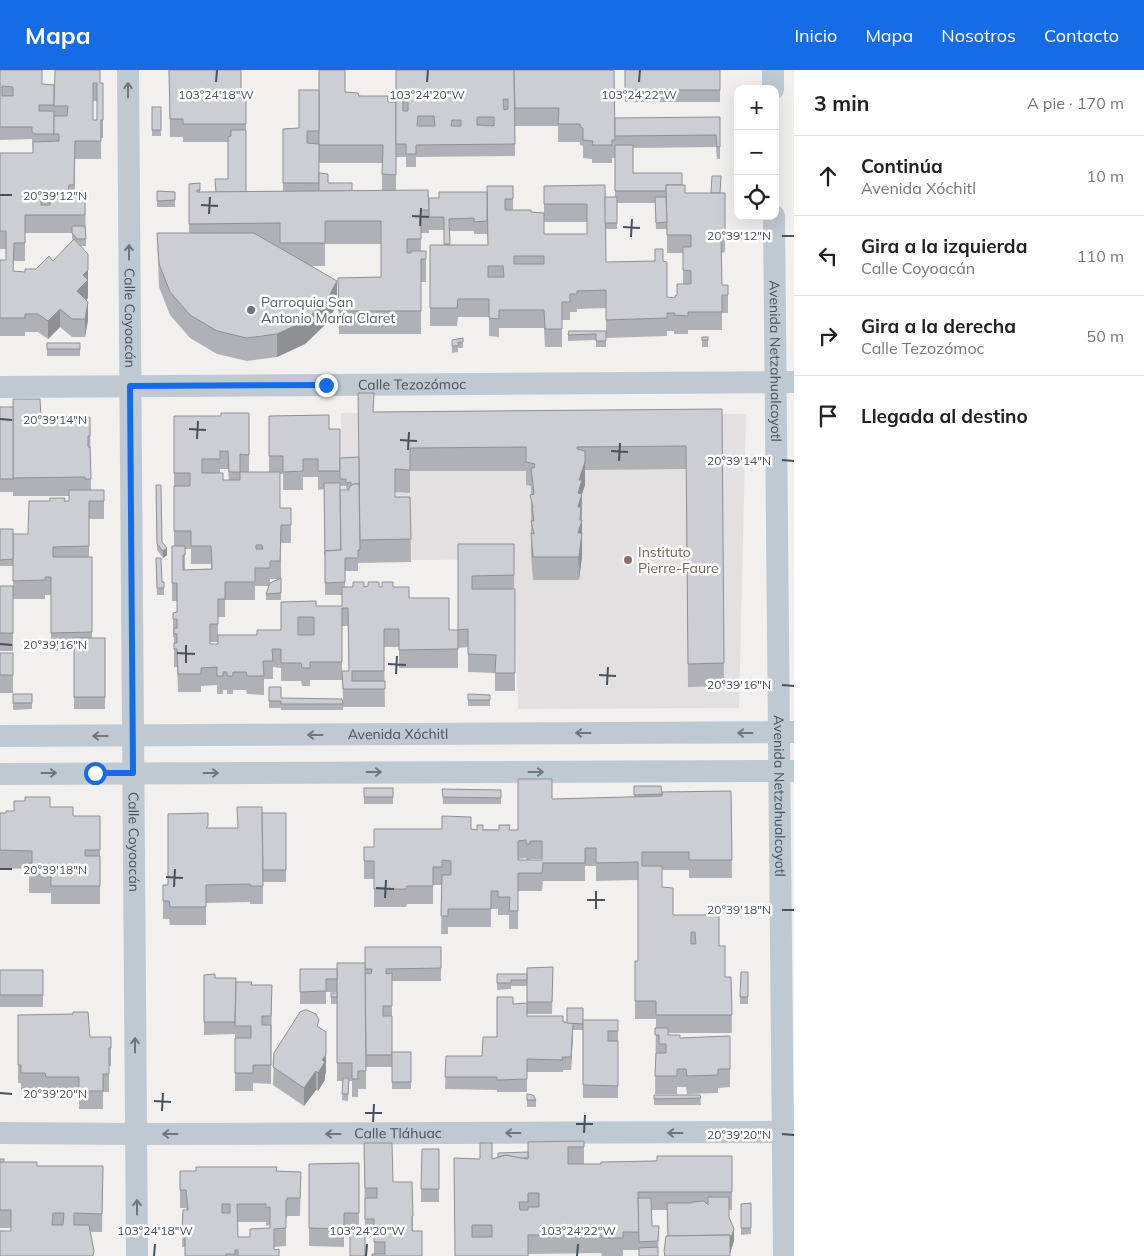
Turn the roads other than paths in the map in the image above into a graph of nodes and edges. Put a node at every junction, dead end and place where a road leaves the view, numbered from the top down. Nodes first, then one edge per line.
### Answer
1 (128, 70) edge
2 (773, 70) edge
3 (773, 85) edge
4 (774, 220) edge
5 (785, 383) edge
6 (130, 386) junction
7 (0, 387) edge
8 (787, 732) edge
9 (0, 736) edge
10 (133, 736) junction
11 (787, 771) edge
12 (133, 773) junction
13 (0, 774) edge
14 (788, 1132) edge
15 (0, 1133) edge
16 (136, 1134) junction
17 (137, 1256) edge
18 (784, 1256) edge

6 -> 1 street, Calle Coyoacán
2 - 3 street
4 - 5 street, Avenida Netzahualcoyotl
5 - 6 street, Calle Tezozómoc
5 - 8 street, Avenida Netzahualcoyotl
6 - 7 street, Calle Tezozómoc
6 - 10 street, Calle Coyoacán
8 -> 10 street, Avenida Xóchitl
8 - 11 street, Avenida Netzahualcoyotl
10 -> 9 street, Avenida Xóchitl
10 - 12 street, Calle Coyoacán
12 -> 11 street
11 - 14 street, Avenida Netzahualcoyotl
13 -> 12 street
16 -> 12 street, Calle Coyoacán
14 -> 16 street, Calle Tláhuac
14 - 18 street, Avenida Netzahualcoyotl
15 - 16 street, Calle Tláhuac
17 -> 16 street, Calle Coyoacán

